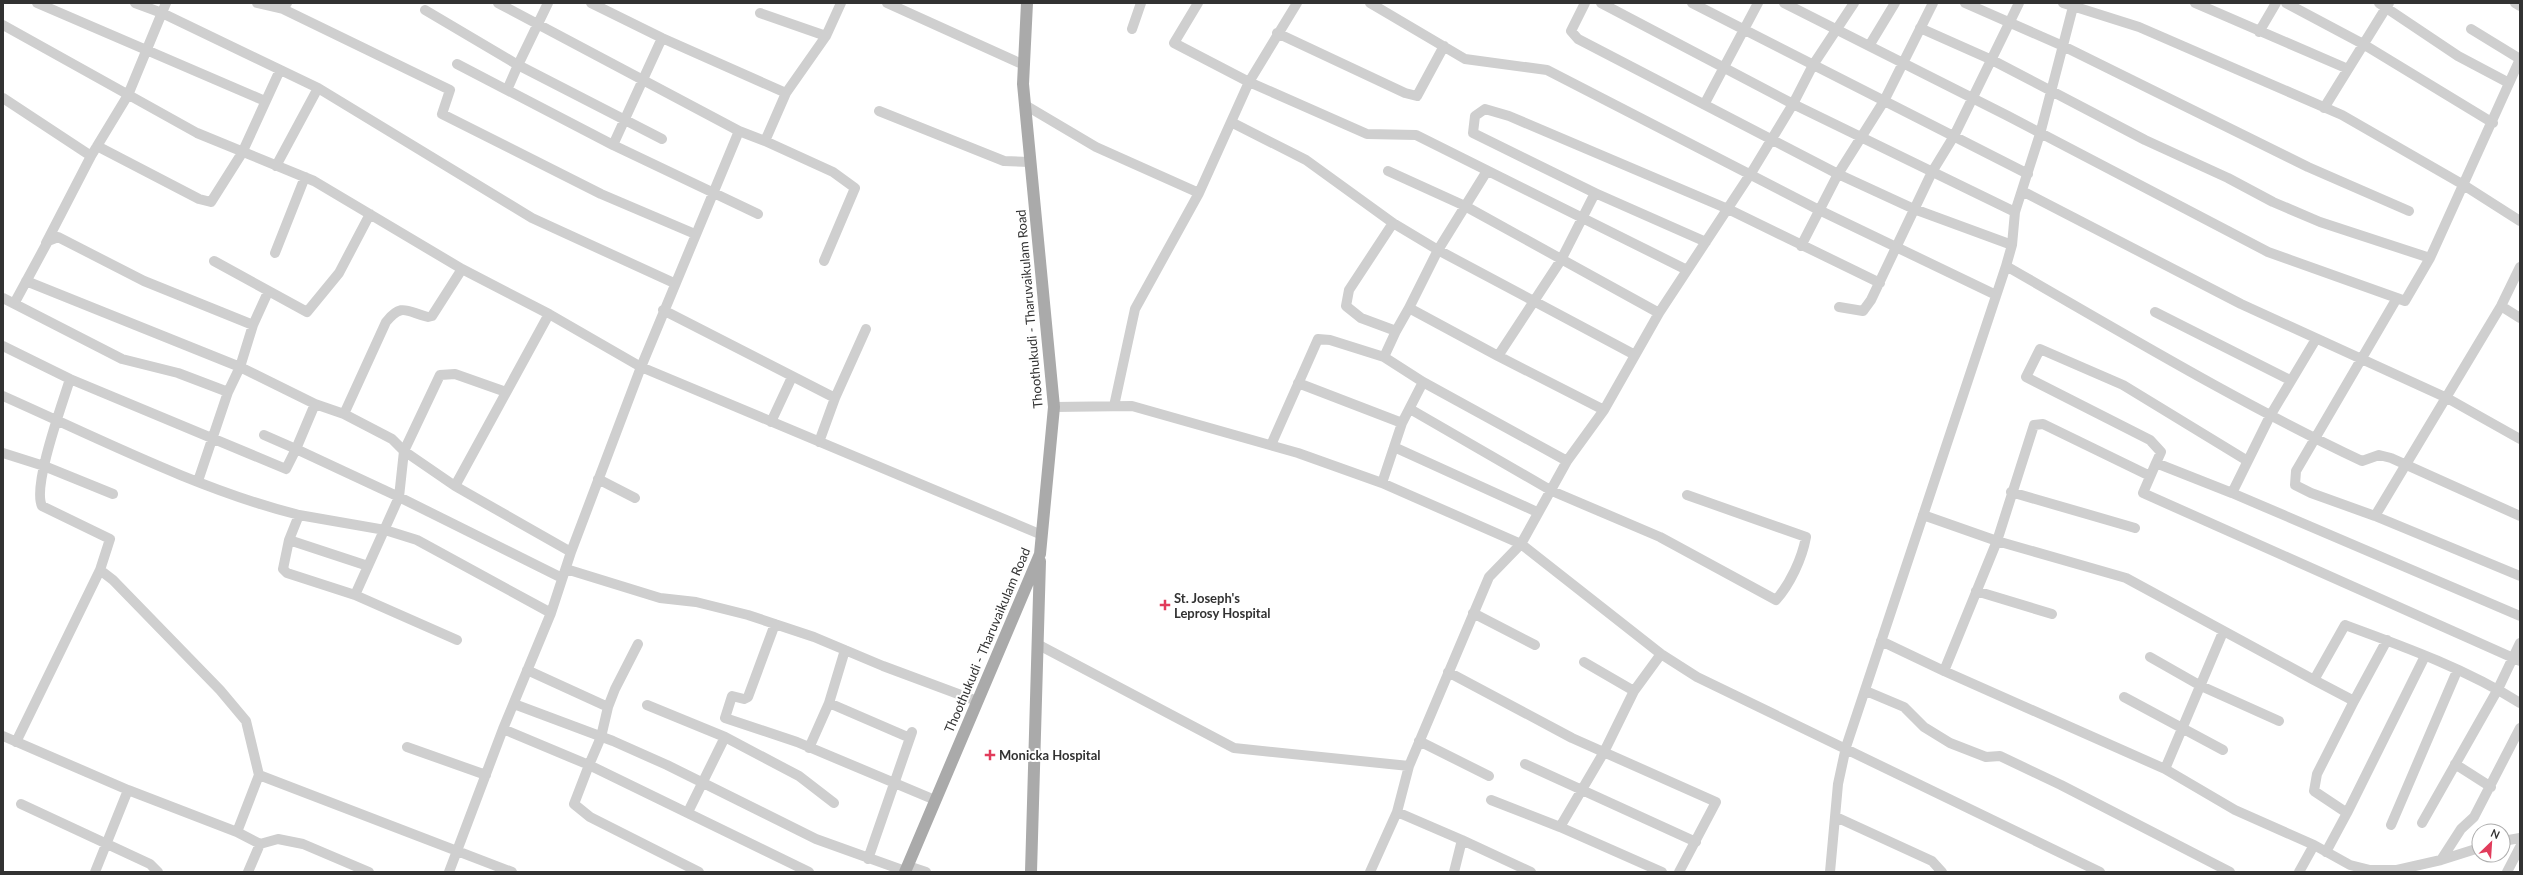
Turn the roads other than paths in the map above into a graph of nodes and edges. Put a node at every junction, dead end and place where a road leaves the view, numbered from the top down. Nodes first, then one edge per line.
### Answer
1 (38, 3) edge
2 (135, 3) edge
3 (166, 3) edge
4 (257, 3) edge
5 (498, 3) edge
6 (548, 3) edge
7 (591, 3) edge
8 (841, 3) edge
9 (887, 3) edge
10 (1027, 3) edge
11 (1141, 3) edge
12 (1198, 3) edge
13 (1297, 3) edge
14 (1370, 3) edge
15 (1585, 3) edge
16 (1601, 3) edge
17 (1692, 3) edge
18 (1758, 3) edge
19 (1854, 3) edge
20 (1895, 3) edge
21 (1933, 3) edge
22 (1965, 3) edge
23 (2019, 3) edge
24 (2195, 3) edge
25 (2276, 3) edge
26 (2286, 3) edge
27 (2515, 3) edge
28 (1786, 4) edge
29 (2070, 4) edge
30 (2385, 4) edge
31 (285, 6) edge
32 (2520, 6) edge
33 (425, 10) dead end
34 (162, 13) junction
35 (760, 13) dead end
36 (537, 23) junction
37 (2010, 23) junction
38 (3, 25) edge
39 (1920, 28) junction
40 (1132, 29) dead end
41 (1743, 29) junction
42 (2471, 29) dead end
43 (1838, 30) junction
44 (2259, 32) junction
45 (1277, 33) junction
46 (826, 36) junction
47 (662, 38) junction
48 (2363, 44) junction
49 (1444, 46) junction
50 (1869, 46) junction
51 (2063, 46) junction
52 (146, 51) junction
53 (2520, 59) edge
54 (1992, 60) junction
55 (457, 64) dead end
56 (1903, 64) junction
57 (518, 65) junction
58 (1024, 65) junction
59 (1813, 65) junction
60 (1723, 68) junction
61 (280, 70) junction
62 (2348, 70) junction
63 (642, 80) junction
64 (1249, 82) junction
65 (2509, 83) junction
66 (318, 88) junction
67 (507, 90) junction
68 (2051, 90) junction
69 (786, 93) junction
70 (128, 95) junction
71 (3, 98) edge
72 (1971, 99) junction
73 (265, 101) junction
74 (1884, 101) junction
75 (1705, 103) junction
76 (1793, 104) junction
77 (1025, 105) junction
78 (2324, 108) junction
79 (880, 111) dead end
80 (623, 120) junction
81 (1231, 122) junction
82 (2493, 123) junction
83 (739, 130) junction
84 (2040, 134) junction
85 (1954, 136) junction
86 (1772, 138) junction
87 (1861, 138) junction
88 (662, 139) dead end
89 (765, 141) junction
90 (613, 145) junction
91 (97, 146) junction
92 (242, 153) junction
93 (91, 156) junction
94 (1030, 162) junction
95 (276, 166) junction
96 (1388, 171) dead end
97 (1487, 171) junction
98 (1932, 172) junction
99 (1751, 173) junction
100 (1838, 174) junction
101 (2028, 174) junction
102 (305, 177) junction
103 (2462, 184) junction
104 (2022, 192) junction
105 (712, 193) junction
106 (1199, 193) junction
107 (1595, 193) junction
108 (1465, 206) junction
109 (1728, 209) junction
110 (1914, 209) junction
111 (1819, 210) junction
112 (2409, 211) dead end
113 (2015, 212) junction
114 (370, 214) junction
115 (758, 214) dead end
116 (1583, 220) junction
117 (2520, 221) edge
118 (1392, 223) junction
119 (696, 234) junction
120 (1706, 242) junction
121 (46, 244) junction
122 (2012, 245) junction
123 (1801, 246) junction
124 (1896, 248) junction
125 (1438, 250) junction
126 (275, 253) dead end
127 (2430, 258) junction
128 (1561, 260) junction
129 (214, 261) dead end
130 (824, 261) dead end
131 (2006, 266) junction
132 (462, 269) junction
133 (2519, 269) edge
134 (1687, 270) junction
135 (26, 281) junction
136 (674, 283) junction
137 (1880, 283) junction
138 (268, 292) junction
139 (1996, 295) junction
140 (3, 298) edge
141 (2398, 298) junction
142 (1532, 301) junction
143 (15, 302) junction
144 (2501, 306) junction
145 (1839, 307) dead end
146 (1409, 308) junction
147 (664, 310) junction
148 (2155, 312) dead end
149 (1659, 313) junction
150 (548, 314) junction
151 (2520, 318) edge
152 (253, 325) junction
153 (866, 329) dead end
154 (1396, 330) junction
155 (2316, 339) junction
156 (3, 346) edge
157 (1635, 355) junction
158 (1498, 356) junction
159 (1384, 357) junction
160 (2360, 360) junction
161 (240, 367) junction
162 (641, 367) junction
163 (792, 377) junction
164 (70, 379) junction
165 (2290, 380) junction
166 (1423, 382) junction
167 (1298, 384) junction
168 (228, 392) junction
169 (506, 392) junction
170 (3, 396) edge
171 (835, 398) junction
172 (2447, 398) junction
173 (314, 404) junction
174 (1114, 406) junction
175 (1054, 407) junction
176 (1410, 408) junction
177 (1604, 410) junction
178 (344, 414) junction
179 (2270, 416) junction
180 (57, 420) junction
181 (771, 422) junction
182 (1402, 423) junction
183 (264, 435) dead end
184 (212, 436) junction
185 (2315, 439) junction
186 (2520, 439) edge
187 (819, 442) junction
188 (1271, 445) junction
189 (1394, 446) junction
190 (296, 449) junction
191 (404, 451) junction
192 (3, 453) edge
193 (2246, 460) junction
194 (1567, 461) junction
195 (2156, 462) junction
196 (2406, 465) junction
197 (44, 466) junction
198 (2150, 476) junction
199 (598, 479) junction
200 (198, 481) junction
201 (1382, 483) junction
202 (455, 486) junction
203 (1552, 491) junction
204 (2010, 492) junction
205 (2232, 493) junction
206 (113, 494) dead end
207 (1687, 495) dead end
208 (399, 497) junction
209 (635, 498) dead end
210 (1537, 512) junction
211 (299, 515) junction
212 (1924, 515) junction
213 (2375, 516) junction
214 (2520, 516) edge
215 (2135, 528) dead end
216 (385, 530) junction
217 (1042, 535) junction
218 (289, 540) junction
219 (1997, 541) junction
220 (1521, 544) junction
221 (570, 552) junction
222 (1040, 554) junction
223 (368, 566) junction
224 (100, 570) junction
225 (564, 573) junction
226 (2520, 576) edge
227 (1976, 591) junction
228 (355, 595) junction
229 (551, 613) junction
230 (1473, 613) junction
231 (2052, 614) dead end
232 (2520, 616) edge
233 (775, 624) junction
234 (2223, 632) junction
235 (457, 640) dead end
236 (2387, 640) junction
237 (1881, 641) junction
238 (2520, 643) edge
239 (638, 644) dead end
240 (1038, 644) junction
241 (1535, 645) dead end
242 (845, 650) junction
243 (1661, 654) junction
244 (2425, 656) junction
245 (2150, 657) dead end
246 (2517, 659) edge
247 (1584, 662) dead end
248 (527, 670) junction
249 (1944, 671) junction
250 (2457, 671) junction
251 (1448, 672) junction
252 (2314, 680) junction
253 (2201, 686) junction
254 (2498, 689) junction
255 (1866, 691) junction
256 (1634, 692) junction
257 (2124, 698) dead end
258 (977, 701) junction
259 (2354, 701) junction
260 (829, 703) junction
261 (2520, 703) edge
262 (514, 704) junction
263 (647, 706) dead end
264 (608, 707) junction
265 (2279, 720) dead end
266 (2182, 728) junction
267 (2520, 728) edge
268 (503, 729) junction
269 (3, 736) edge
270 (601, 737) junction
271 (725, 737) junction
272 (1419, 741) junction
273 (16, 742) junction
274 (407, 746) dead end
275 (1846, 747) junction
276 (810, 748) junction
277 (2223, 750) dead end
278 (1604, 752) junction
279 (1525, 764) dead end
280 (2455, 764) junction
281 (589, 765) junction
282 (1408, 766) junction
283 (2165, 769) junction
284 (259, 775) junction
285 (486, 775) junction
286 (1489, 776) dead end
287 (703, 782) junction
288 (893, 784) junction
289 (2491, 787) junction
290 (128, 790) junction
291 (1583, 790) junction
292 (935, 800) junction
293 (1491, 800) dead end
294 (834, 803) dead end
295 (21, 804) dead end
296 (688, 812) junction
297 (1397, 812) junction
298 (2347, 813) junction
299 (1836, 817) junction
300 (2422, 823) dead end
301 (2391, 825) dead end
302 (1560, 827) junction
303 (237, 832) junction
304 (1462, 840) junction
305 (1696, 842) junction
306 (107, 844) junction
307 (260, 844) junction
308 (2314, 845) junction
309 (2520, 847) edge
310 (457, 850) junction
311 (2471, 851) edge
312 (2326, 852) junction
313 (868, 859) junction
314 (2441, 860) junction
315 (906, 870) edge
316 (2403, 870) edge
317 (95, 872) edge
318 (158, 872) edge
319 (248, 872) edge
320 (369, 872) edge
321 (449, 872) edge
322 (512, 872) edge
323 (699, 872) edge
324 (809, 872) edge
325 (926, 872) edge
326 (1031, 872) edge
327 (1370, 872) edge
328 (1454, 872) edge
329 (1531, 872) edge
330 (1662, 872) edge
331 (1679, 872) edge
332 (1830, 872) edge
333 (1942, 872) edge
334 (2100, 872) edge
335 (2230, 872) edge
336 (2299, 872) edge
337 (2508, 872) edge

1 - 52 street
2 - 34 street
3 - 34 street
4 - 31 street
5 - 36 street
6 - 36 street
7 - 47 street
8 - 46 street
9 - 58 street
10 - 58 main road, Thoothukudi - Tharuvaikulam Road
11 - 40 street
12 - 64 street
13 - 45 street
14 - 49 street
15 - 75 street
16 - 60 street
17 - 41 street
18 - 41 street
19 - 43 street
20 - 50 street
21 - 39 street
22 - 37 street
23 - 37 street
24 - 44 street
25 - 44 street
26 - 48 street
27 - 32 street
28 - 43 street
29 - 51 street
29 - 78 street
30 - 48 street
30 - 65 street
31 - 119 street
33 - 57 street
34 - 52 street
34 - 61 street
35 - 46 street
36 - 57 street
36 - 63 street
37 - 51 street
37 - 54 street
38 - 70 street
39 - 54 street
39 - 56 street
41 - 59 street
41 - 60 street
42 - 53 street
43 - 50 street
43 - 59 street
44 - 62 street
45 - 49 street
45 - 64 street
46 - 69 street
47 - 63 street
47 - 69 street
48 - 62 street
48 - 82 street
49 - 99 street
50 - 56 street
51 - 68 street
51 - 112 street
52 - 70 street
52 - 73 street
53 - 65 street
54 - 68 street
54 - 72 street
55 - 67 street
56 - 72 street
56 - 74 street
57 - 67 street
57 - 80 street
58 - 77 main road, Thoothukudi - Tharuvaikulam Road
59 - 74 street
59 - 76 street
60 - 75 street
60 - 76 street
61 - 66 street
61 - 73 street
62 - 78 street
63 - 80 street
63 - 83 street
64 - 81 street
64 - 97 street
65 - 82 street
66 - 95 street
66 - 136 street
67 - 90 street
68 - 84 street
68 - 127 street
69 - 89 street
70 - 91 street
70 - 92 street
71 - 93 street
72 - 84 street
72 - 85 street
73 - 92 street
74 - 85 street
74 - 87 street
75 - 86 street
76 - 86 street
76 - 87 street
77 - 94 main road, Thoothukudi - Tharuvaikulam Road
77 - 106 street
78 - 103 street
79 - 94 street
80 - 88 street
80 - 90 street
81 - 106 street
81 - 118 street
82 - 103 street
83 - 89 street
83 - 105 street
84 - 101 street
84 - 141 street
85 - 98 street
85 - 101 street
86 - 99 street
86 - 100 street
87 - 98 street
87 - 100 street
89 - 130 street
90 - 105 street
91 - 92 street
91 - 93 street
92 - 95 street
93 - 121 street
94 - 175 main road, Thoothukudi - Tharuvaikulam Road
95 - 102 street
96 - 108 street
97 - 108 street
97 - 116 street
98 - 110 street
98 - 113 street
99 - 109 street
99 - 111 street
100 - 110 street
100 - 111 street
101 - 104 street
102 - 114 street
102 - 126 street
103 - 117 street
103 - 127 street
104 - 113 street
104 - 155 street
105 - 115 street
105 - 119 street
106 - 174 street
107 - 109 street
107 - 116 street
107 - 120 street
108 - 125 street
108 - 128 street
109 - 120 street
109 - 123 street
110 - 122 street
110 - 124 street
111 - 123 street
111 - 124 street
113 - 122 street
114 - 132 street
114 - 138 street
116 - 128 street
116 - 134 street
118 - 125 street
118 - 154 street
119 - 136 street
120 - 134 street
121 - 135 street
121 - 152 street
122 - 131 street
123 - 137 street
124 - 137 street
124 - 139 street
125 - 142 street
125 - 146 street
127 - 141 street
128 - 142 street
128 - 149 street
129 - 138 street
131 - 139 street
131 - 179 street
132 - 150 street
132 - 178 street
133 - 144 street
134 - 149 street
135 - 143 street
135 - 161 street
136 - 147 street
137 - 145 street
138 - 152 street
139 - 212 street
140 - 143 street
141 - 160 street
142 - 157 street
142 - 158 street
143 - 168 street
144 - 151 street
144 - 172 street
146 - 154 street
146 - 158 street
147 - 162 street
147 - 163 street
148 - 165 street
149 - 157 street
150 - 162 street
150 - 169 street
152 - 161 street
153 - 171 street
154 - 159 street
155 - 160 street
155 - 165 street
156 - 164 street
157 - 177 street
158 - 177 street
159 - 166 street
159 - 167 street
160 - 172 street
160 - 185 street
161 - 168 street
161 - 173 street
162 - 181 street
162 - 199 street
163 - 171 street
163 - 181 street
164 - 180 street
164 - 184 street
165 - 179 street
166 - 176 street
166 - 194 street
167 - 182 street
167 - 188 street
168 - 184 street
169 - 191 street
169 - 202 street
170 - 180 street
171 - 187 street
172 - 186 street
172 - 196 street
173 - 178 street
173 - 190 street
174 - 175 street
174 - 188 street
175 - 217 main road, Thoothukudi - Tharuvaikulam Road
176 - 182 street
176 - 203 street
177 - 194 street
178 - 191 street
179 - 185 street
179 - 193 street
180 - 197 street
180 - 200 street
181 - 187 street
182 - 189 street
183 - 190 street
184 - 190 street
184 - 200 street
185 - 196 street
185 - 213 street
187 - 217 street
188 - 201 street
189 - 201 street
189 - 210 street
190 - 208 street
191 - 202 street
191 - 208 street
192 - 197 street
193 - 195 street
193 - 205 street
194 - 203 street
195 - 198 street
195 - 205 street
196 - 213 street
196 - 214 street
197 - 206 street
197 - 224 street
198 - 204 street
198 - 246 street
199 - 209 street
199 - 221 street
200 - 211 street
201 - 220 street
202 - 221 street
203 - 207 street
203 - 210 street
204 - 215 street
204 - 219 street
205 - 232 street
208 - 216 street
208 - 225 street
210 - 220 street
211 - 216 street
211 - 218 street
212 - 219 street
212 - 237 street
213 - 226 street
216 - 223 street
216 - 229 street
217 - 222 main road, Thoothukudi - Tharuvaikulam Road
218 - 223 street
218 - 228 street
219 - 227 street
219 - 234 street
220 - 230 street
220 - 243 street
221 - 225 street
222 - 240 main road
222 - 258 main road, Thoothukudi - Tharuvaikulam Road
223 - 228 street
224 - 273 street
224 - 284 street
225 - 229 street
225 - 233 street
227 - 231 street
227 - 249 street
228 - 235 street
229 - 248 street
230 - 241 street
230 - 251 street
233 - 242 street
233 - 276 street
234 - 252 street
234 - 253 street
236 - 244 street
236 - 252 street
236 - 259 street
237 - 249 street
237 - 255 street
238 - 246 street
239 - 264 street
240 - 282 street
240 - 326 main road
242 - 258 street
242 - 260 street
243 - 256 street
243 - 275 street
244 - 250 street
244 - 298 street
245 - 253 street
246 - 254 street
247 - 256 street
248 - 262 street
248 - 264 street
249 - 283 street
250 - 254 street
250 - 301 street
251 - 272 street
251 - 278 street
252 - 259 street
253 - 265 street
253 - 266 street
254 - 261 street
254 - 280 street
255 - 275 street
255 - 335 street
256 - 278 street
257 - 266 street
258 - 292 main road, Thoothukudi - Tharuvaikulam Road
259 - 298 street
260 - 276 street
260 - 288 street
262 - 268 street
262 - 270 street
263 - 271 street
264 - 270 street
266 - 277 street
266 - 283 street
267 - 289 street
268 - 281 street
268 - 285 street
269 - 273 street
270 - 281 street
270 - 287 street
271 - 287 street
271 - 294 street
272 - 282 street
272 - 286 street
273 - 290 street
274 - 285 street
275 - 299 street
275 - 334 street
276 - 288 street
278 - 291 street
278 - 305 street
279 - 291 street
280 - 289 street
280 - 300 street
281 - 296 street
281 - 323 street
282 - 297 street
283 - 308 street
284 - 303 street
284 - 310 street
285 - 310 street
287 - 296 street
287 - 313 street
288 - 292 street
288 - 313 street
289 - 314 street
290 - 303 street
290 - 306 street
291 - 302 street
291 - 305 street
292 - 315 main road, Thoothukudi - Tharuvaikulam Road
293 - 302 street
295 - 306 street
296 - 324 street
297 - 304 street
297 - 327 street
298 - 312 street
299 - 332 street
299 - 333 street
302 - 330 street
303 - 307 street
304 - 328 street
304 - 329 street
305 - 331 street
306 - 317 street
306 - 318 street
307 - 319 street
307 - 320 street
308 - 312 street
308 - 336 street
309 - 337 street
310 - 321 street
310 - 322 street
311 - 314 street
312 - 316 street
313 - 315 street
314 - 316 street
315 - 325 street

